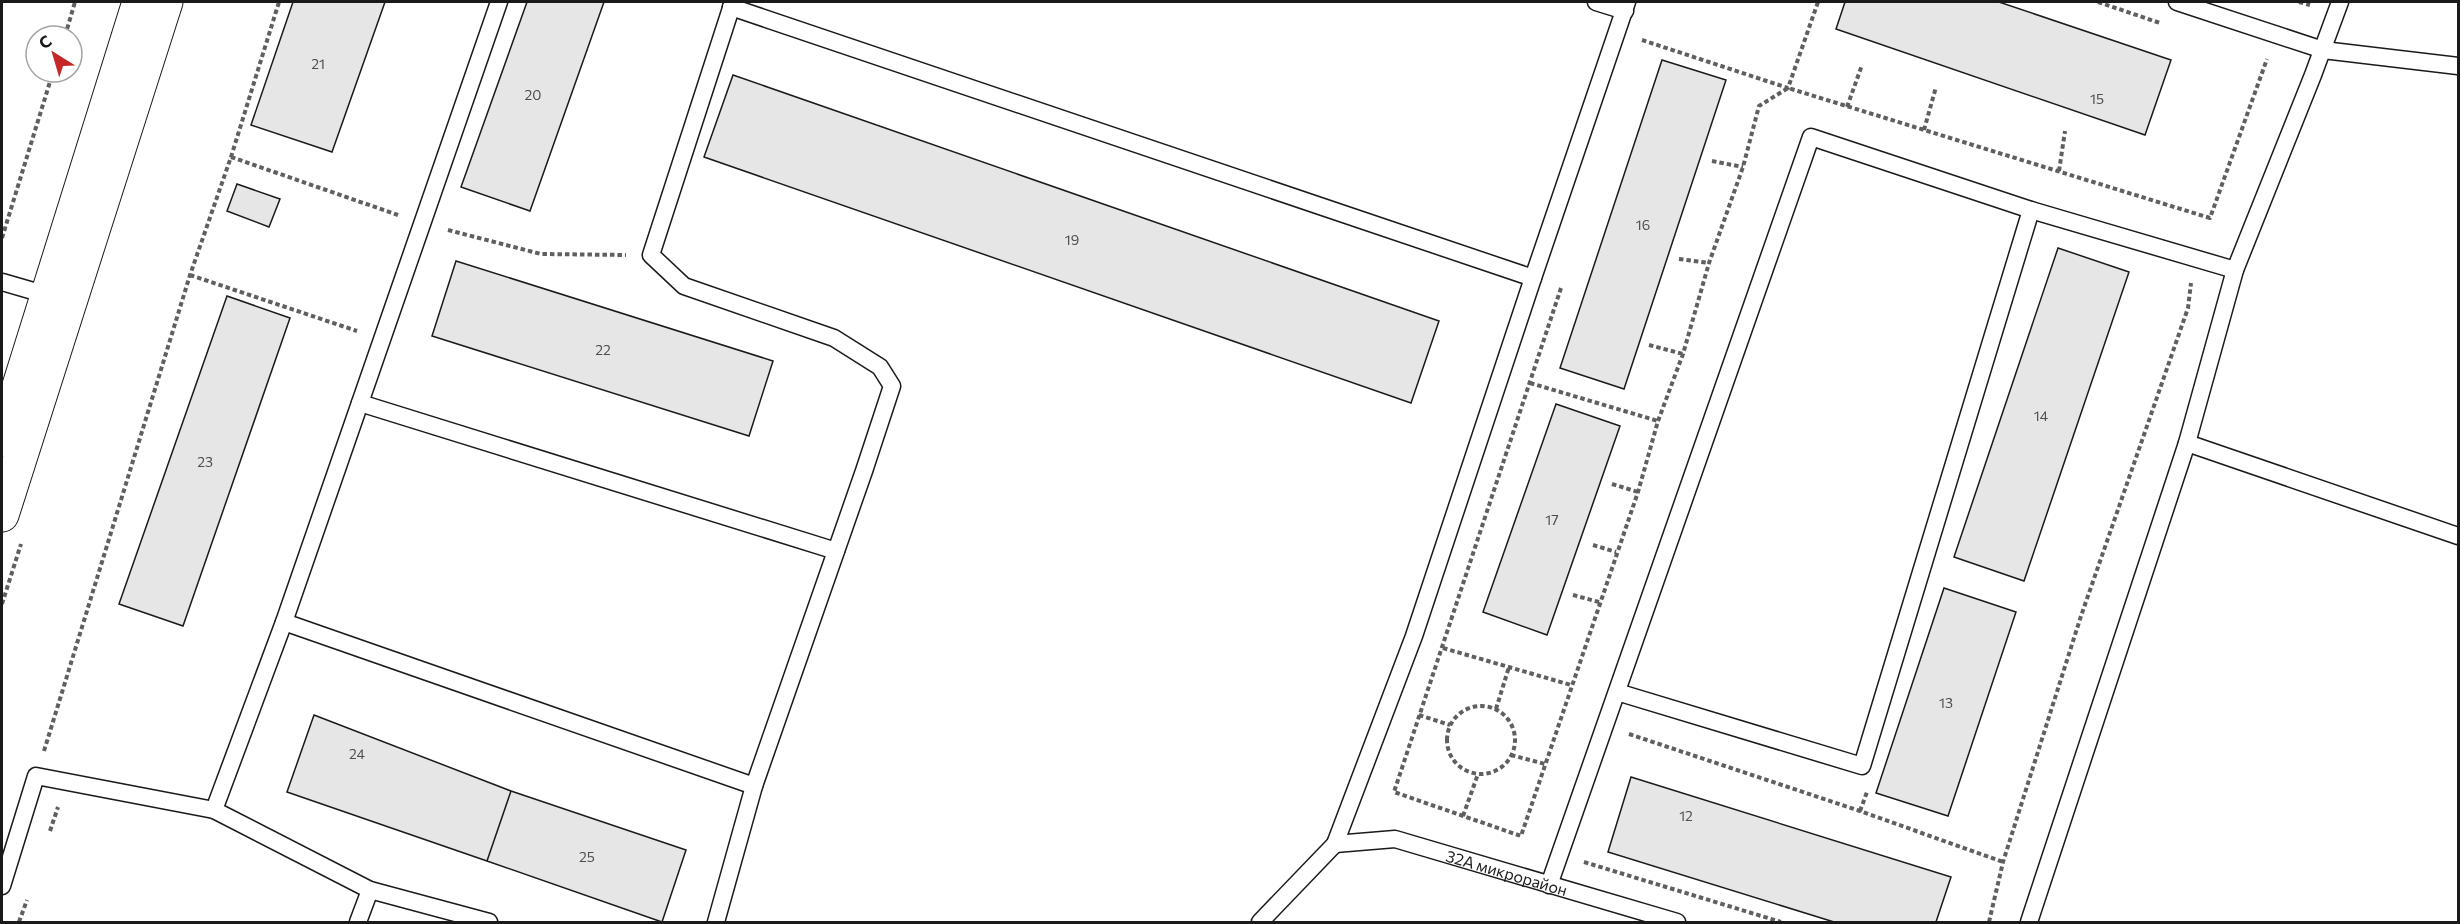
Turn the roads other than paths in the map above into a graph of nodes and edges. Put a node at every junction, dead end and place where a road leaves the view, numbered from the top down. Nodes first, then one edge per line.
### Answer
1 (139, 2) edge
2 (166, 2) edge
3 (499, 2) edge
4 (1596, 2) edge
5 (2177, 2) edge
6 (2340, 2) edge
7 (732, 4) edge
8 (1626, 7) edge
9 (2323, 50) junction
10 (2458, 66) edge
11 (2031, 210) junction
12 (2235, 270) junction
13 (1533, 278) junction
14 (2, 282) edge
15 (47, 295) junction
16 (360, 404) junction
17 (2, 440) edge
18 (2187, 443) junction
19 (2, 515) edge
20 (2458, 536) edge
21 (836, 551) junction
22 (284, 622) junction
23 (1617, 692) junction
24 (754, 786) junction
25 (214, 810) junction
26 (1335, 844) junction
27 (1550, 885) junction
28 (2, 886) edge
29 (370, 890) junction
30 (358, 922) edge
31 (489, 922) edge
32 (716, 922) edge
33 (1260, 922) edge
34 (1677, 922) edge
35 (2029, 922) edge

1 - 15 main road
2 - 19 main road
3 - 16 lane
4 - 8 lane
5 - 9 lane
6 - 9 lane
7 - 13 lane
7 - 21 lane
8 - 13 lane
9 - 10 lane
9 - 12 lane
11 - 12 lane
11 - 23 lane
11 - 23 lane
12 - 18 lane
13 - 26 lane
14 - 15 lane
15 - 17 main road
16 - 21 lane
16 - 22 lane
18 - 20 lane
18 - 35 lane
21 - 24 lane
22 - 24 lane
22 - 25 lane
23 - 27 lane
24 - 32 lane
25 - 28 lane
25 - 29 lane
26 - 27 lane, 32А микрорайон
26 - 33 lane
27 - 34 lane, 32А микрорайон
29 - 30 lane
29 - 31 lane

